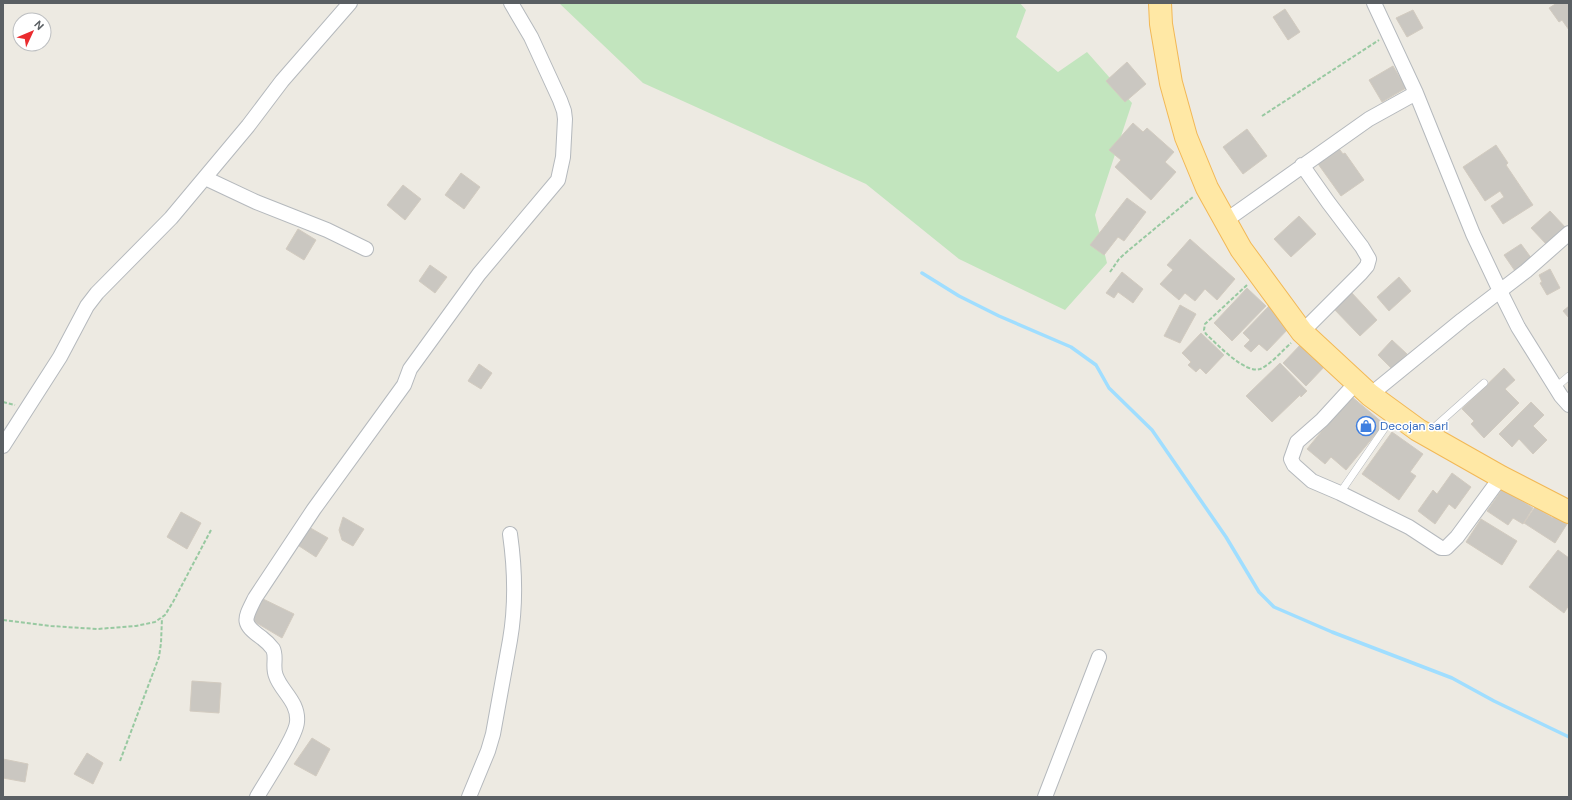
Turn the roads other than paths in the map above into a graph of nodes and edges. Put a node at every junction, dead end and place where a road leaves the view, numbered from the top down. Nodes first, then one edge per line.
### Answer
1 (350, 3) edge
2 (511, 3) edge
3 (1160, 3) edge
4 (1374, 3) edge
5 (1416, 93) junction
6 (1302, 165) junction
7 (205, 178) junction
8 (1225, 221) junction
9 (1569, 233) edge
10 (366, 249) dead end
11 (1500, 291) junction
12 (1302, 332) junction
13 (1569, 376) edge
14 (1484, 383) dead end
15 (1556, 387) junction
16 (1363, 389) junction
17 (1569, 406) edge
18 (1394, 414) junction
19 (1426, 434) junction
20 (3, 446) edge
21 (1500, 477) junction
22 (1340, 493) junction
23 (1569, 512) edge
24 (510, 534) dead end
25 (1100, 657) dead end
26 (257, 797) edge
27 (469, 797) edge
28 (1045, 797) edge

1 - 7 street
2 - 26 street
3 - 8 main road
4 - 5 street
5 - 6 street
5 - 11 street
6 - 8 street
6 - 12 street
7 - 10 street
7 - 20 street
8 - 12 main road
9 - 11 street
11 - 15 street
11 - 16 street
12 - 16 main road
13 - 15 lane
14 - 19 lane
15 - 17 street
16 - 18 main road
16 - 22 street
18 - 19 main road
18 - 22 lane
19 - 21 main road
21 - 22 street
21 - 23 main road
24 - 27 street
25 - 28 street

